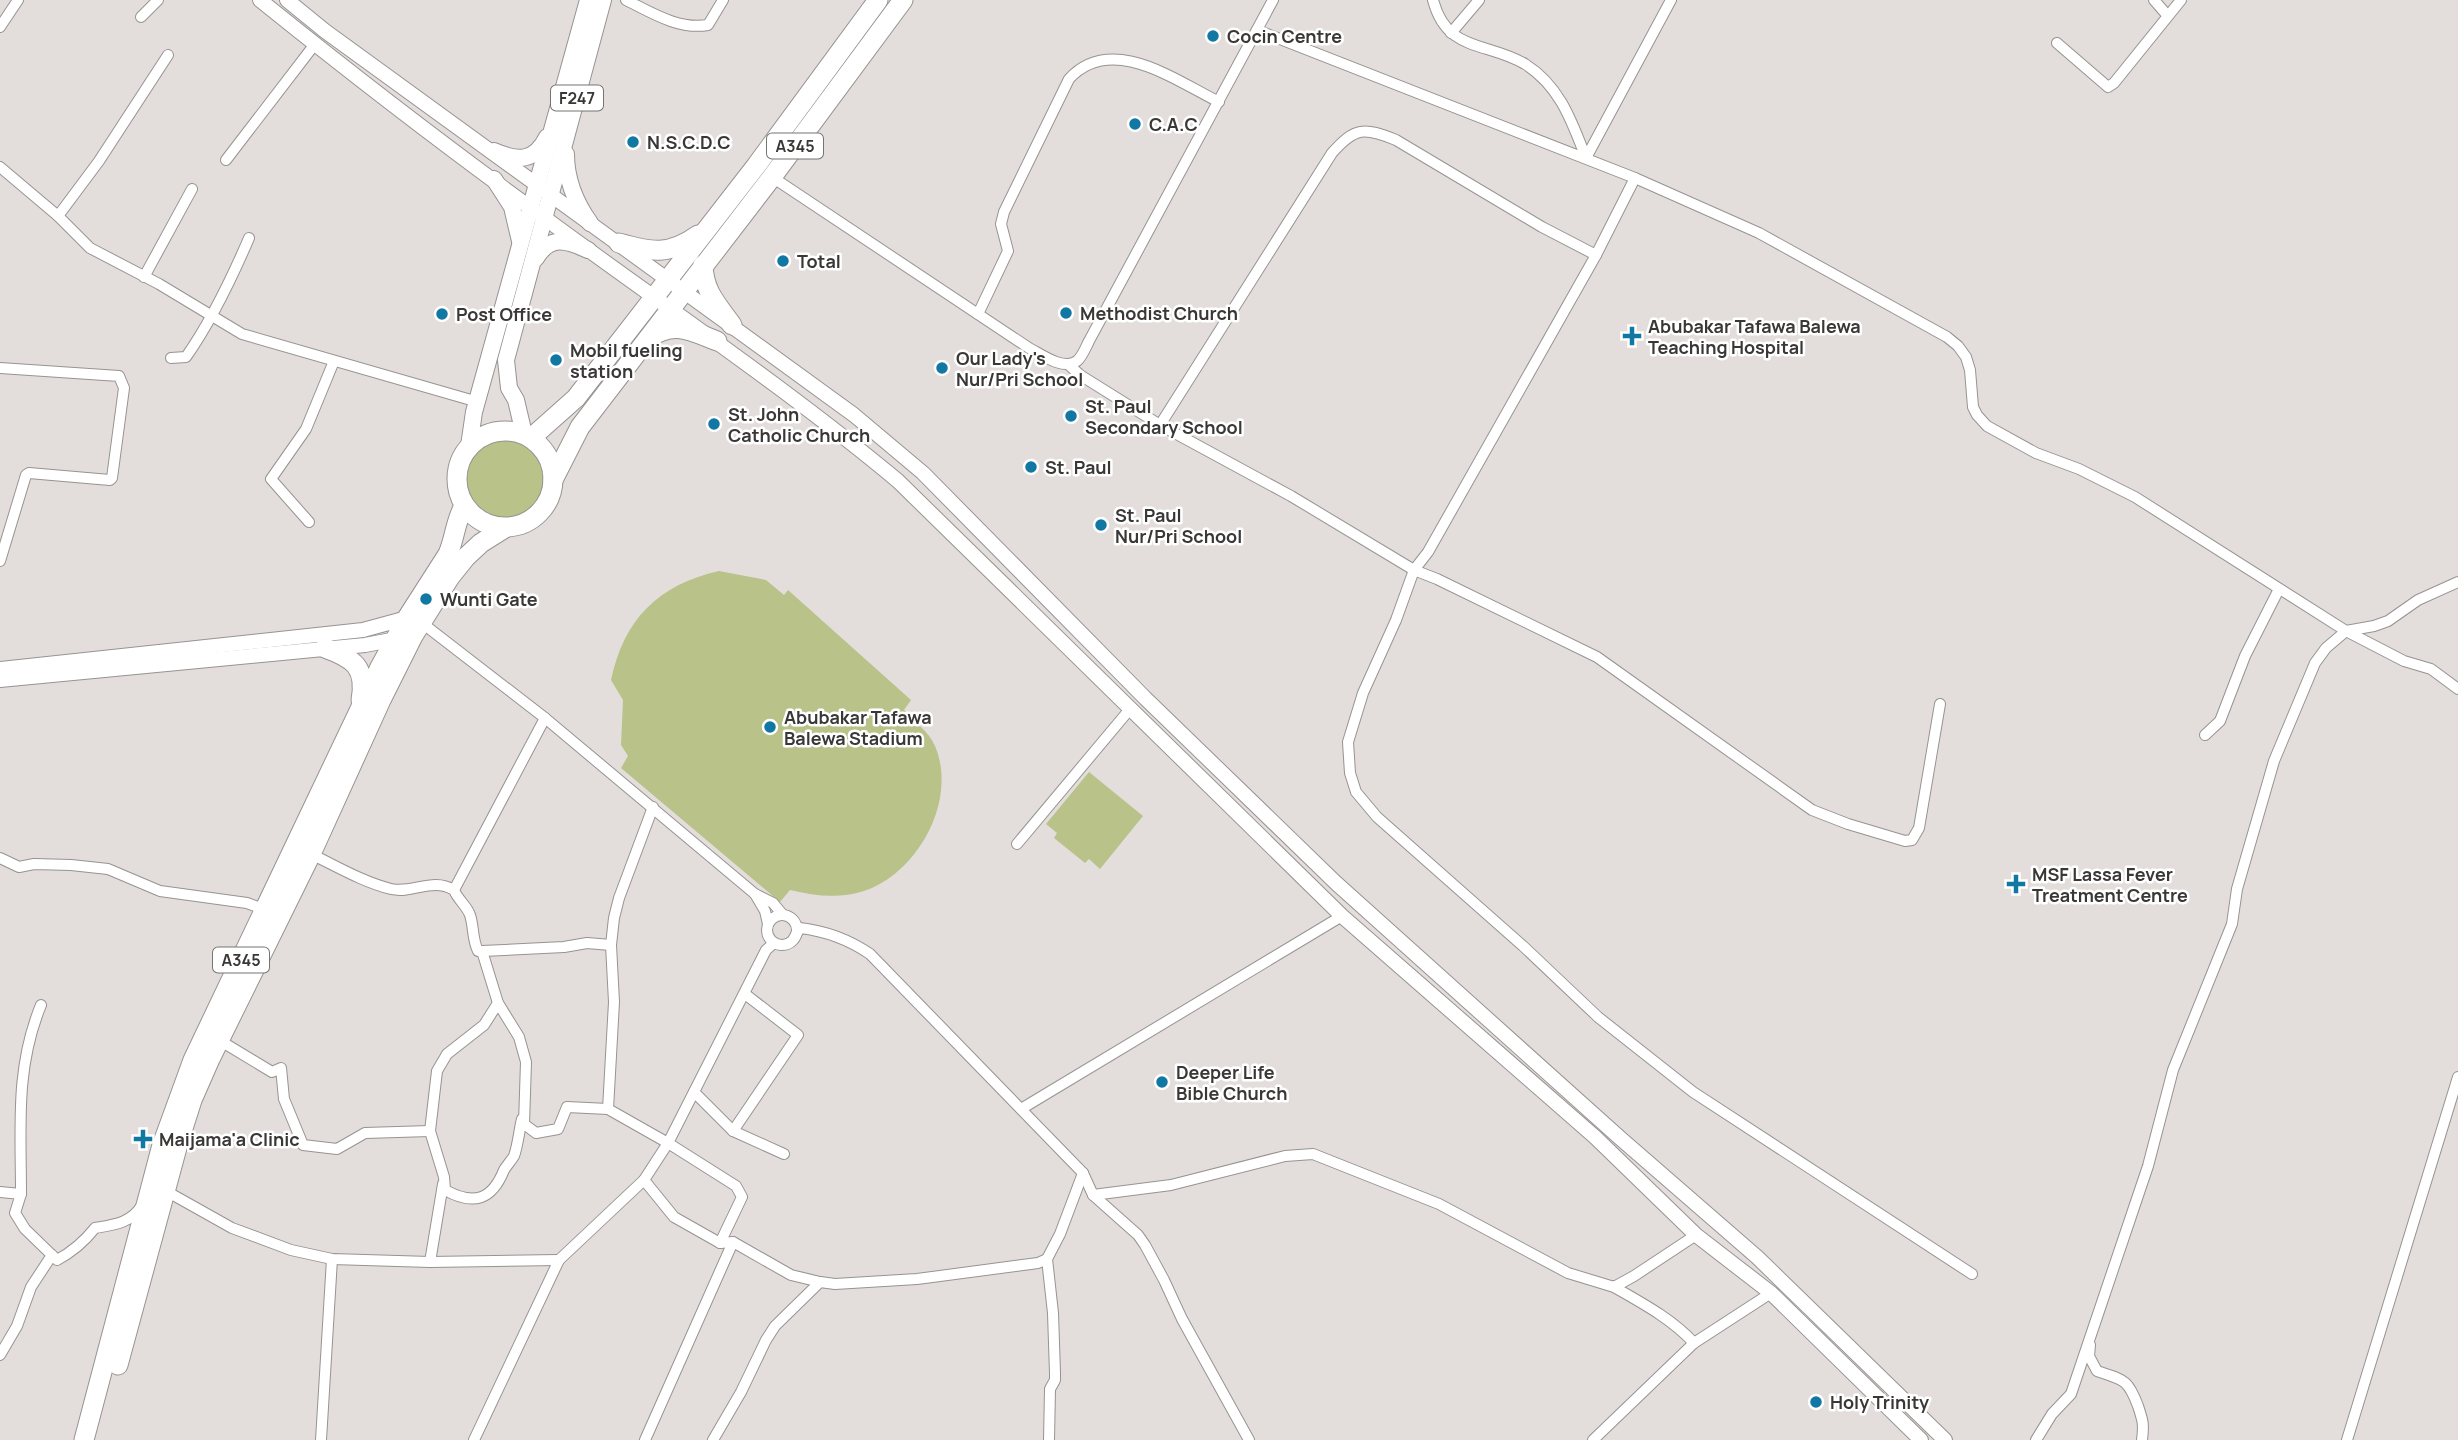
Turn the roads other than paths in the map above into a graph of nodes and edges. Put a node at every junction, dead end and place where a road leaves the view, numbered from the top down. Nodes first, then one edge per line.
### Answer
1 (158, 0) edge
2 (260, 0) edge
3 (287, 0) edge
4 (588, 0) edge
5 (603, 0) edge
6 (626, 0) edge
7 (723, 0) edge
8 (878, 0) edge
9 (902, 0) edge
10 (1273, 0) edge
11 (1433, 0) edge
12 (1479, 0) edge
13 (1671, 0) edge
14 (2154, 0) edge
15 (2181, 0) edge
16 (15, 1) edge
17 (2167, 15) junction
18 (141, 17) dead end
19 (0, 27) edge
20 (1258, 30) junction
21 (326, 31) junction
22 (1451, 33) junction
23 (2057, 43) dead end
24 (315, 44) junction
25 (168, 55) dead end
26 (1219, 102) junction
27 (554, 122) junction
28 (566, 140) junction
29 (494, 151) junction
30 (1586, 158) junction
31 (226, 160) dead end
32 (0, 167) edge
33 (772, 177) junction
34 (1636, 178) junction
35 (494, 179) junction
36 (537, 185) junction
37 (192, 189) dead end
38 (551, 195) junction
39 (538, 214) junction
40 (58, 216) junction
41 (590, 223) junction
42 (710, 226) junction
43 (249, 238) dead end
44 (619, 243) junction
45 (520, 247) junction
46 (588, 250) junction
47 (1596, 254) junction
48 (532, 263) junction
49 (703, 265) junction
50 (144, 277) junction
51 (668, 278) junction
52 (684, 290) junction
53 (654, 297) junction
54 (670, 309) junction
55 (978, 314) junction
56 (210, 315) junction
57 (732, 325) junction
58 (646, 341) junction
59 (717, 341) junction
60 (171, 358) dead end
61 (334, 361) junction
62 (1068, 364) junction
63 (0, 368) edge
64 (478, 402) junction
65 (1160, 425) junction
66 (527, 436) junction
67 (468, 446) junction
68 (553, 480) junction
69 (464, 506) junction
70 (309, 522) dead end
71 (505, 528) junction
72 (0, 561) edge
73 (1414, 570) junction
74 (2458, 582) edge
75 (2279, 589) junction
76 (409, 629) junction
77 (2346, 631) junction
78 (325, 648) junction
79 (0, 669) edge
80 (0, 680) edge
81 (2458, 689) edge
82 (1940, 704) dead end
83 (1130, 709) junction
84 (358, 718) junction
85 (545, 718) junction
86 (2205, 735) dead end
87 (653, 807) junction
88 (1017, 844) dead end
89 (311, 854) junction
90 (0, 858) edge
91 (454, 890) junction
92 (755, 894) junction
93 (1358, 904) junction
94 (266, 910) junction
95 (783, 915) junction
96 (1342, 916) junction
97 (768, 924) junction
98 (796, 925) junction
99 (817, 930) junction
100 (791, 941) junction
101 (774, 943) junction
102 (611, 945) junction
103 (482, 951) junction
104 (760, 965) junction
105 (746, 994) junction
106 (498, 1003) junction
107 (41, 1005) dead end
108 (219, 1040) junction
109 (2458, 1077) edge
110 (694, 1092) junction
111 (526, 1106) junction
112 (608, 1109) junction
113 (1021, 1109) junction
114 (430, 1131) junction
115 (733, 1131) junction
116 (668, 1143) junction
117 (784, 1154) dead end
118 (1083, 1173) junction
119 (444, 1177) junction
120 (644, 1180) junction
121 (158, 1191) junction
122 (0, 1192) edge
123 (21, 1194) junction
124 (1093, 1195) junction
125 (1696, 1236) junction
126 (733, 1242) junction
127 (720, 1243) junction
128 (52, 1255) junction
129 (1047, 1258) junction
130 (332, 1259) junction
131 (559, 1260) junction
132 (430, 1262) junction
133 (1972, 1274) dead end
134 (820, 1282) junction
135 (1614, 1287) junction
136 (1771, 1293) junction
137 (2091, 1335) junction
138 (1694, 1343) junction
139 (0, 1355) edge
140 (84, 1440) edge
141 (97, 1440) edge
142 (321, 1440) edge
143 (474, 1440) edge
144 (645, 1440) edge
145 (713, 1440) edge
146 (1049, 1440) edge
147 (1249, 1440) edge
148 (1593, 1440) edge
149 (1921, 1440) edge
150 (1945, 1440) edge
151 (2036, 1440) edge
152 (2142, 1440) edge
153 (2347, 1440) edge

1 - 18 street
2 - 24 street
3 - 21 street
4 - 27 main road, F247
5 - 28 main road, F247
6 - 7 street
8 - 42 highway, A345
9 - 33 highway, A345
10 - 20 street
11 - 22 street
12 - 22 street
13 - 30 street
14 - 17 street
15 - 17 street
16 - 19 street
17 - 23 street
20 - 26 street
20 - 30 street
21 - 24 street
21 - 29 street
22 - 30 street
24 - 31 street
24 - 35 street
25 - 40 street
26 - 55 street
26 - 62 street
27 - 29 main road
27 - 36 main road, F247
28 - 38 main road, F247
28 - 41 main road
29 - 36 street
30 - 34 street
32 - 40 street
33 - 49 highway, A345
33 - 55 street
34 - 47 street
34 - 75 street
35 - 39 street
35 - 45 main road
36 - 38 street
36 - 39 main road, F247
37 - 50 street
38 - 39 main road, F247
38 - 41 street
39 - 45 main road, F247
39 - 46 street
39 - 48 main road, F247
40 - 50 street
41 - 44 street
42 - 44 highway
42 - 51 highway, A345
43 - 56 street
44 - 51 street
45 - 64 main road, F247
46 - 48 main road
46 - 53 street
47 - 65 street
47 - 73 street
48 - 66 main road, F247
49 - 52 highway, A345
49 - 57 highway
50 - 56 street
51 - 52 street
51 - 53 highway, A345
52 - 54 highway, A345
52 - 57 street
53 - 54 street
53 - 66 highway, A345
54 - 58 highway, A345
54 - 59 street
55 - 62 street
56 - 60 street
56 - 61 street
57 - 93 street
58 - 59 highway
58 - 68 highway, A345
59 - 83 street
61 - 64 street
61 - 70 street
62 - 65 street
63 - 72 street
64 - 67 main road, F247
65 - 73 street
66 - 67 highway
66 - 68 highway
67 - 69 highway, A345
68 - 71 highway, A345
69 - 71 highway
69 - 76 highway, A345
71 - 76 highway, A345
73 - 82 street
73 - 133 street
74 - 77 street
75 - 77 street
75 - 86 street
76 - 78 street
76 - 79 street
76 - 84 highway, A345
76 - 85 street
76 - 89 highway, A345
77 - 81 street
77 - 137 street
78 - 80 street
78 - 84 highway
83 - 88 street
83 - 96 street
84 - 94 highway, A345
85 - 87 street
85 - 91 street
87 - 92 street
87 - 102 street
89 - 91 street
89 - 108 highway, A345
90 - 94 street
91 - 103 street
92 - 95 street
92 - 97 street
93 - 96 street
93 - 150 street
94 - 121 highway, A345
95 - 97 street
95 - 98 street
96 - 113 street
96 - 125 street
97 - 101 street
98 - 99 street
98 - 100 street
99 - 100 street
99 - 113 street
100 - 101 street
100 - 104 street
101 - 104 street
102 - 103 street
102 - 112 street
103 - 106 street
104 - 105 street
105 - 110 street
105 - 115 street
106 - 111 street
106 - 114 street
107 - 123 street
108 - 114 street
108 - 121 highway, A345
109 - 153 street
110 - 115 street
110 - 116 street
111 - 112 street
111 - 119 street
112 - 116 street
113 - 118 street
114 - 119 street
115 - 117 street
116 - 120 street
116 - 127 street
118 - 124 street
118 - 129 street
119 - 132 street
120 - 127 street
120 - 131 street
121 - 128 street
121 - 130 street
121 - 140 highway, A345
121 - 141 highway, A345
122 - 123 street
123 - 128 street
124 - 135 street
124 - 147 street
125 - 135 street
125 - 136 street
126 - 127 street
126 - 134 street
126 - 144 street
128 - 139 street
129 - 134 street
129 - 146 street
130 - 132 street
130 - 142 street
131 - 132 street
131 - 143 street
134 - 145 street
135 - 138 street
136 - 138 street
136 - 149 street
137 - 151 street
137 - 152 street
138 - 148 street

